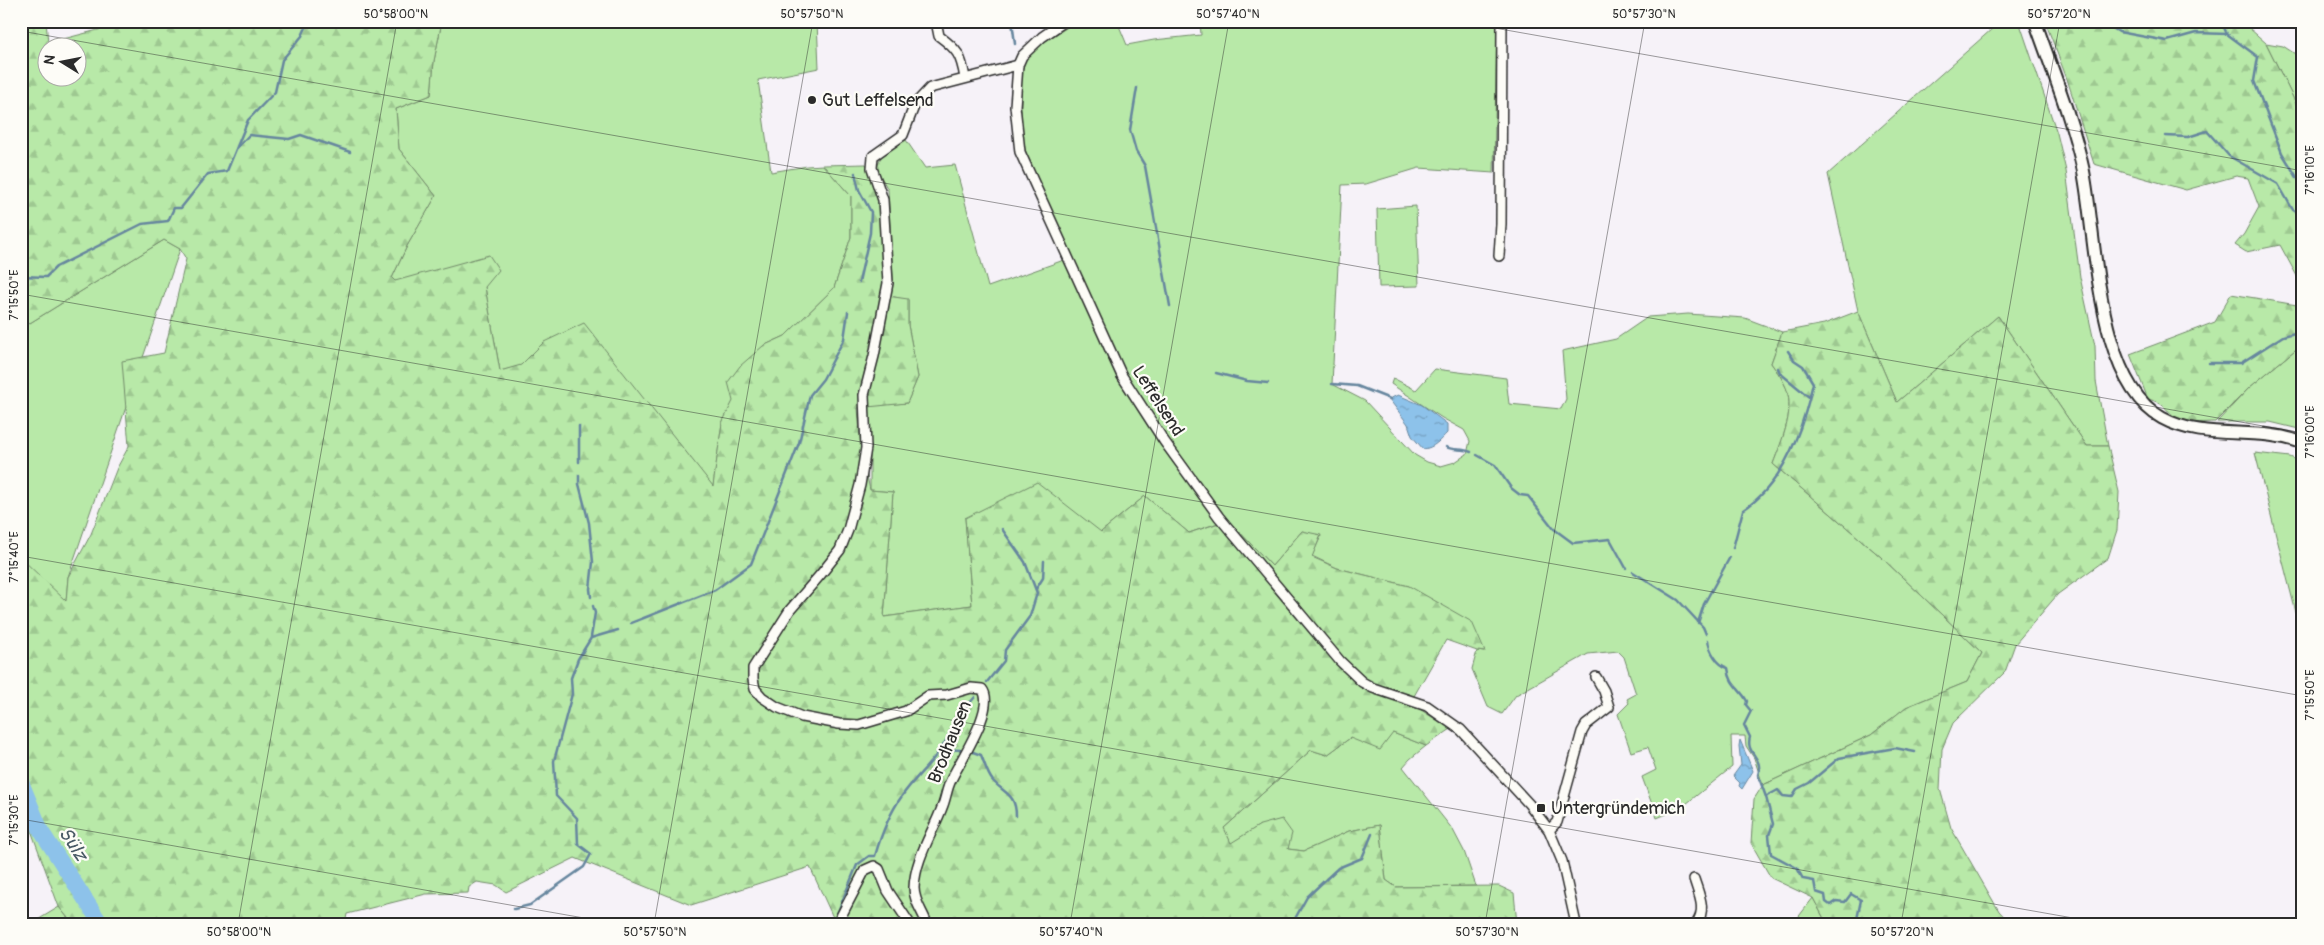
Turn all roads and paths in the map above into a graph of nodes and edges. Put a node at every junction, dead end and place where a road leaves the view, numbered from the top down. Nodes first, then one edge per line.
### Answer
1 (936, 21) edge
2 (1065, 21) edge
3 (1502, 21) edge
4 (2035, 21) edge
5 (1018, 64) junction
6 (965, 78) junction
7 (1499, 256) dead end
8 (2303, 444) edge
9 (1596, 676) dead end
10 (1549, 830) junction
11 (1694, 879) dead end
12 (837, 924) edge
13 (910, 924) edge
14 (927, 924) edge
15 (1576, 924) edge
16 (1696, 924) edge

1 - 6 street
2 - 5 street
3 - 7 street
4 - 8 street
5 - 6 street
5 - 10 street, Leffelsend
6 - 14 street, Brodhausen
9 - 10 street
10 - 15 street
11 - 16 street
12 - 13 street

